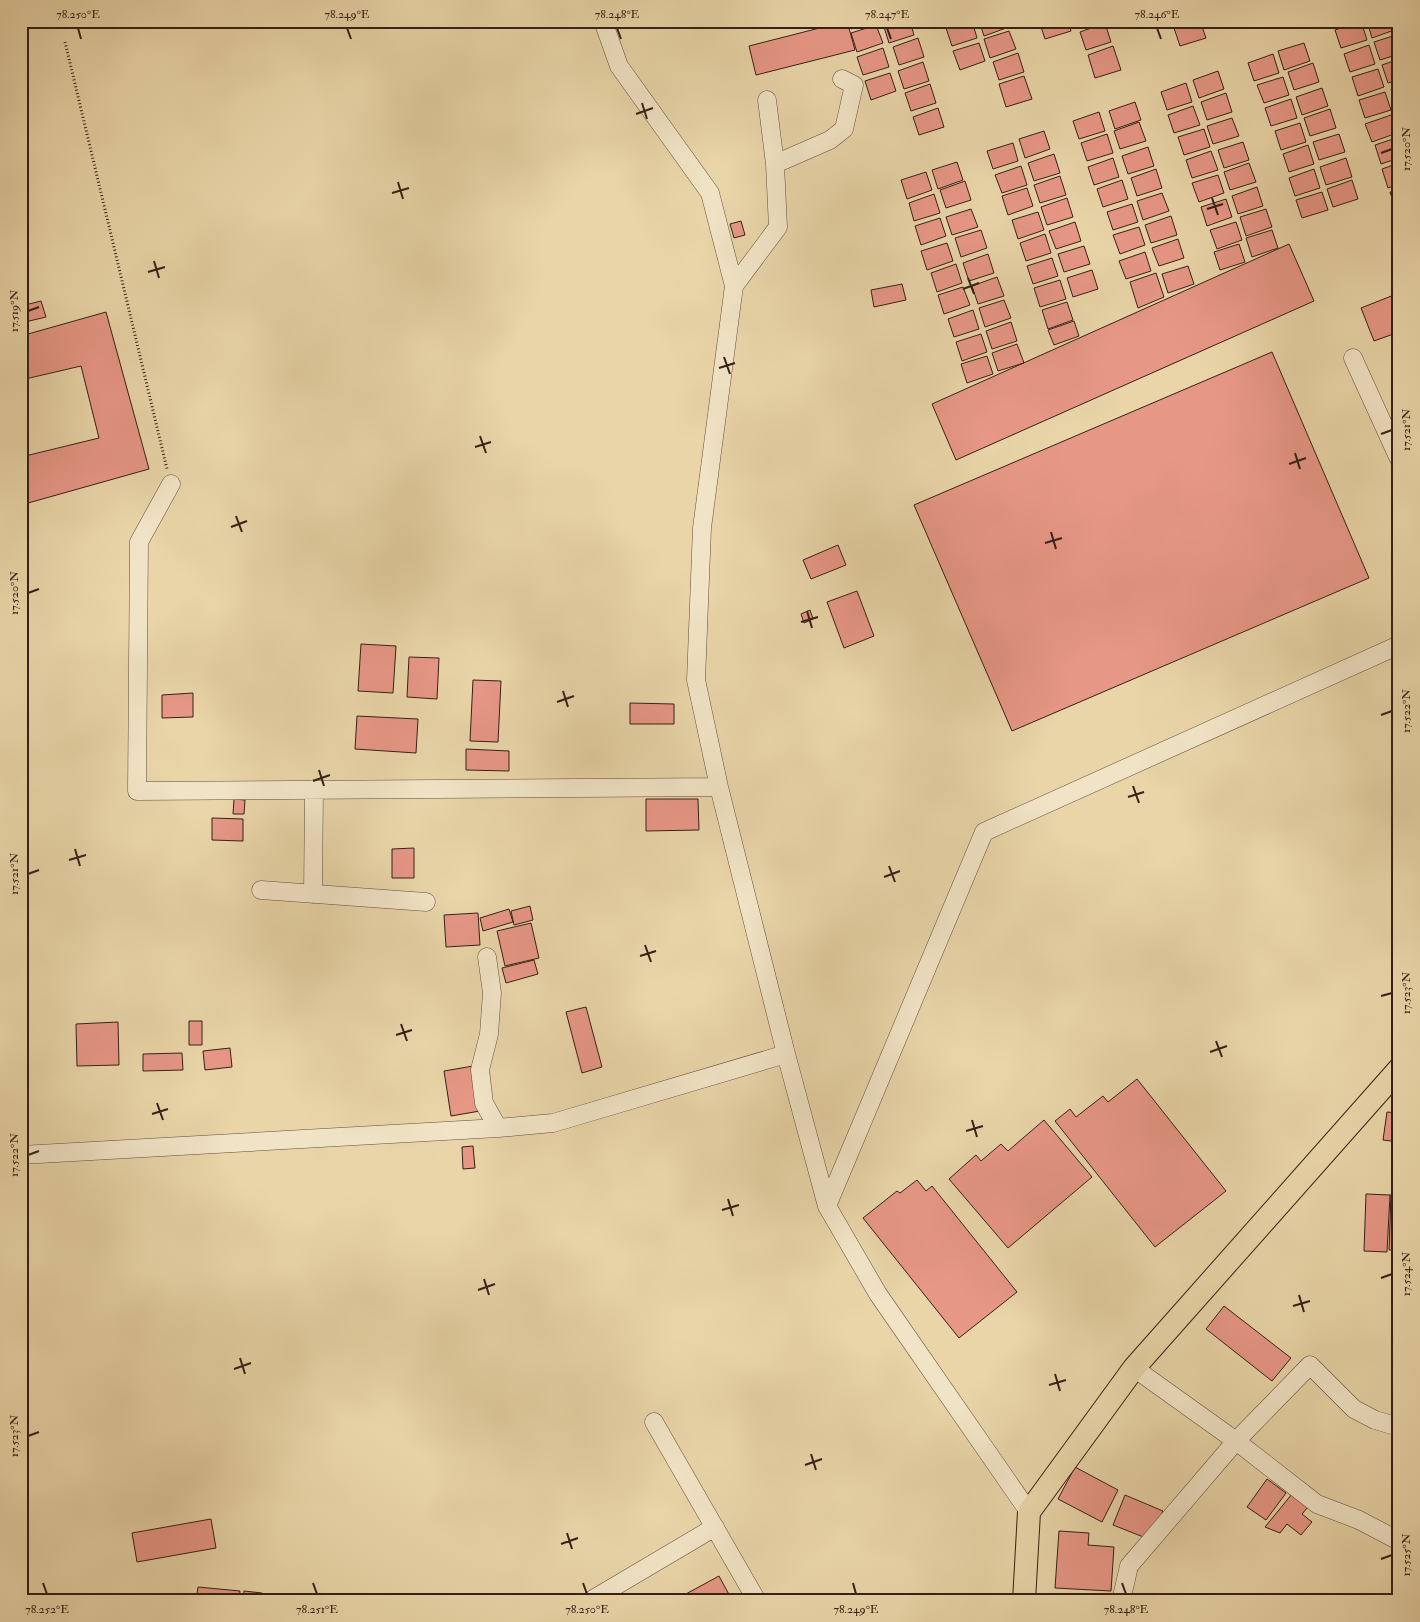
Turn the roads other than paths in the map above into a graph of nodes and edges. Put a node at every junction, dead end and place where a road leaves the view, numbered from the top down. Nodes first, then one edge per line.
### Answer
1 (604, 21) edge
2 (842, 79) dead end
3 (766, 100) dead end
4 (776, 164) junction
5 (734, 286) junction
6 (1353, 358) dead end
7 (1399, 459) edge
8 (171, 484) road end
9 (1399, 644) edge
10 (719, 787) junction
11 (314, 789) junction
12 (262, 890) dead end
13 (313, 894) junction
14 (426, 902) dead end
15 (487, 958) dead end
16 (786, 1054) junction
17 (1399, 1069) edge
18 (498, 1128) junction
19 (21, 1155) edge
20 (827, 1206) junction
21 (1134, 1368) junction
22 (654, 1422) dead end
23 (1399, 1427) edge
24 (1236, 1441) junction
25 (1029, 1512) junction
26 (715, 1527) junction
27 (1399, 1541) edge
28 (590, 1601) edge
29 (758, 1601) edge
30 (1024, 1601) edge
31 (1121, 1601) edge

1 - 5 street
2 - 4 street
3 - 4 street
4 - 5 street
5 - 10 street
6 - 7 street
8 - 11 street
9 - 20 street
10 - 11 street
10 - 16 street
11 - 13 street
12 - 13 street
13 - 14 street
15 - 18 street
16 - 18 street
16 - 20 street
17 - 21 main road
18 - 19 street
20 - 25 street
21 - 24 street
21 - 25 main road
22 - 26 street
23 - 24 street
24 - 27 street
24 - 31 street
25 - 30 main road
26 - 28 street
26 - 29 street

